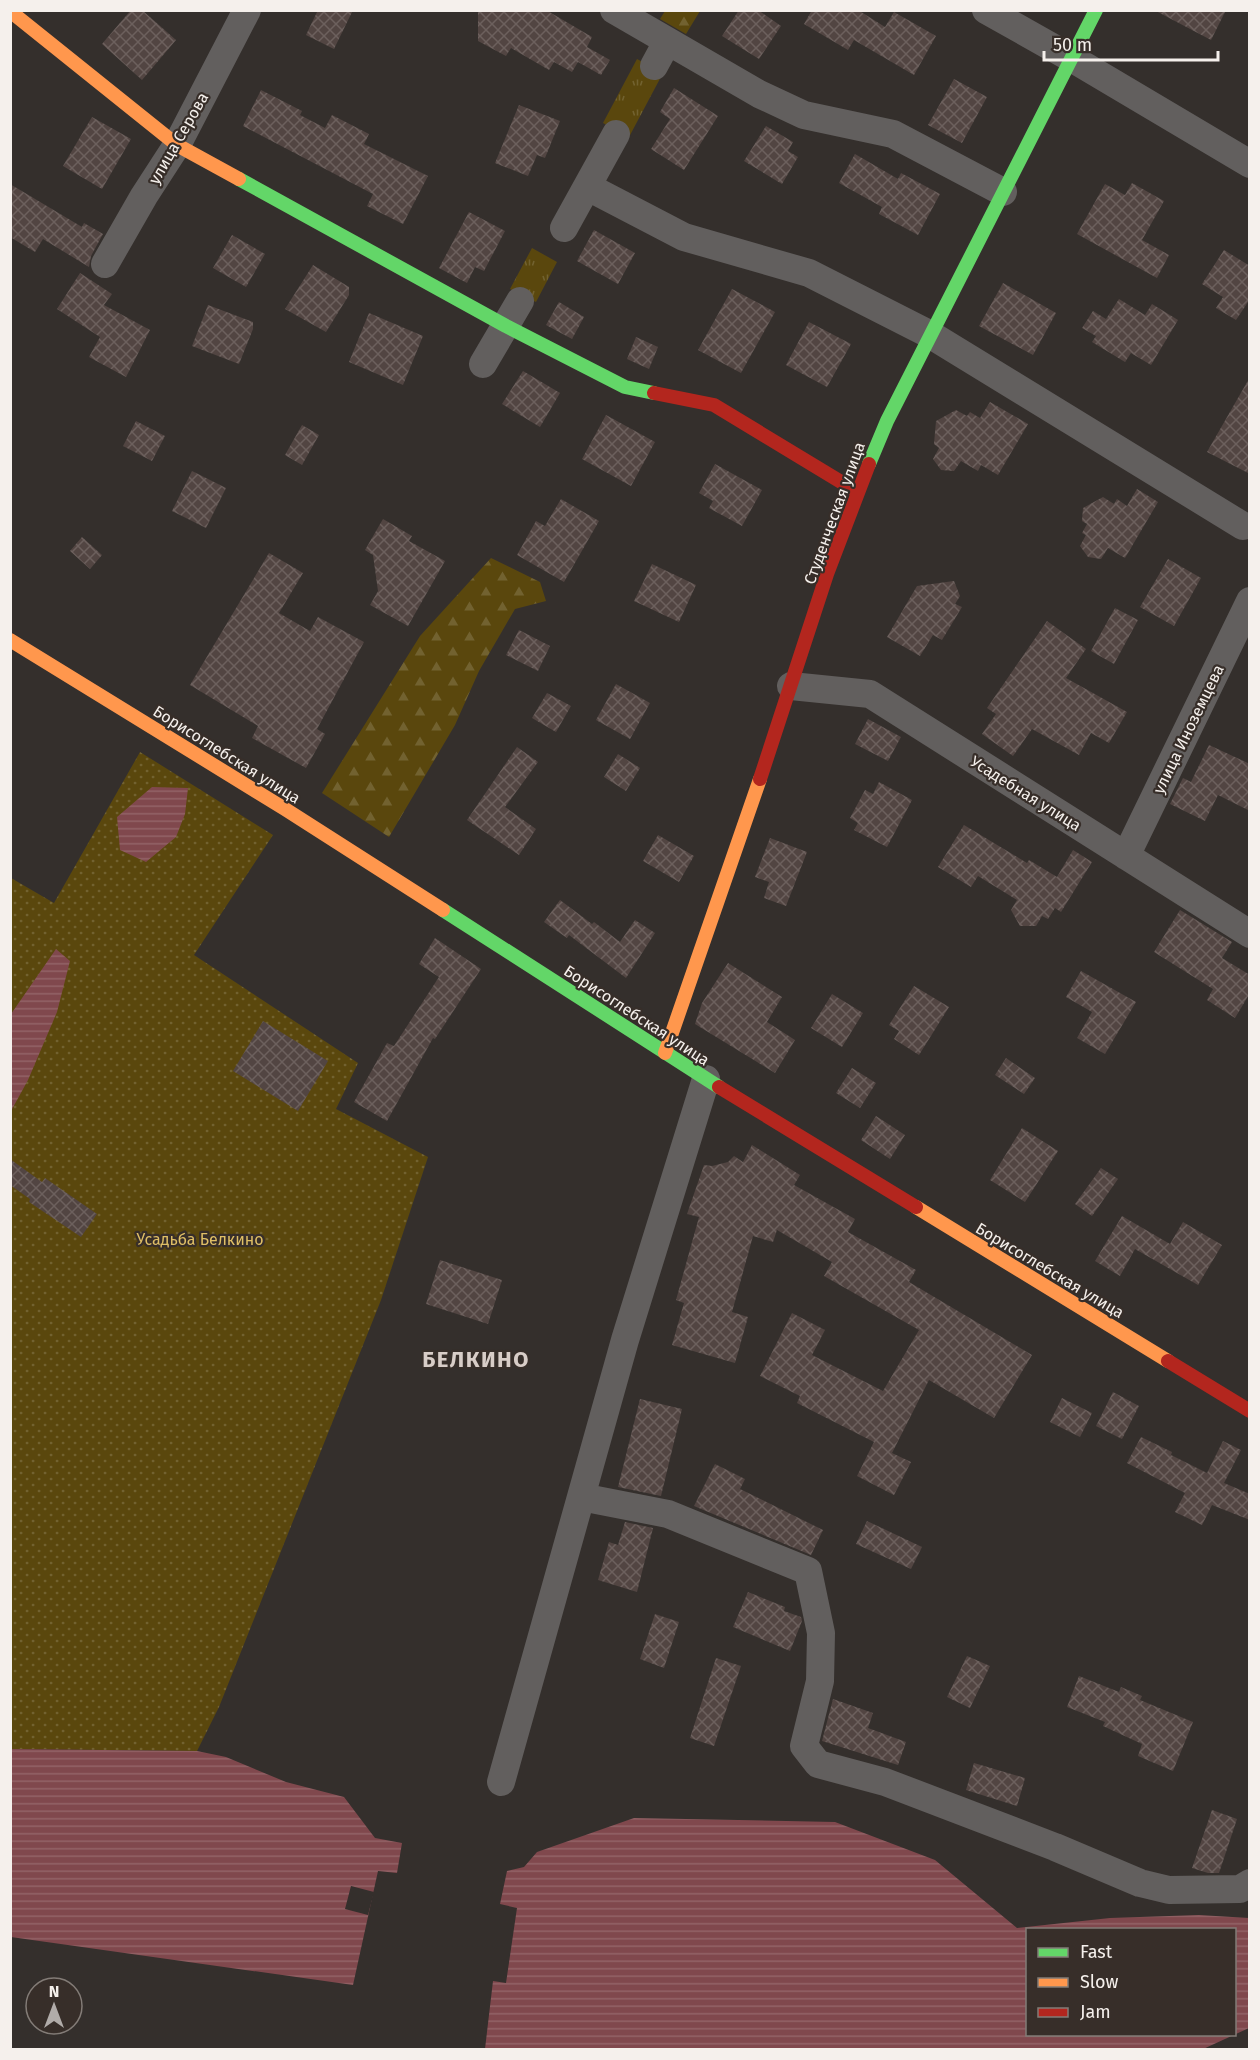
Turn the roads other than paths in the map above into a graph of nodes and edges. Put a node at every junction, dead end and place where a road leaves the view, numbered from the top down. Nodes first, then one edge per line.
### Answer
1 (247, 10) edge
2 (614, 10) edge
3 (987, 10) edge
4 (1096, 10) edge
5 (10, 11) edge
6 (1073, 59) junction
7 (616, 134) dead end
8 (177, 145) junction
9 (1250, 164) edge
10 (588, 187) junction
11 (1003, 192) junction
12 (564, 228) dead end
13 (105, 264) dead end
14 (520, 301) dead end
15 (507, 326) junction
16 (930, 334) junction
17 (483, 364) dead end
18 (856, 491) junction
19 (1243, 526) dead end
20 (1250, 601) edge
21 (10, 640) edge
22 (791, 686) junction
23 (1126, 856) junction
24 (1250, 934) edge
25 (665, 1053) junction
26 (706, 1079) junction
27 (1250, 1411) edge
28 (581, 1497) junction
29 (501, 1782) dead end
30 (1250, 1882) edge

1 - 8 street, улица Серова
2 - 11 street
3 - 6 street
4 - 6 street, Студенческая улица
5 - 8 street
6 - 9 street
6 - 11 street, Студенческая улица
7 - 10 street
8 - 13 street, улица Серова
8 - 15 street
10 - 12 street
10 - 16 street
11 - 16 street, Студенческая улица
14 - 15 street
15 - 17 street
15 - 18 street
16 - 18 street, Студенческая улица
16 - 19 street
18 - 22 street, Студенческая улица
20 - 23 street, улица Иноземцева
21 - 25 street, Борисоглебская улица
22 - 23 street, Усадебная улица
22 - 25 street, Студенческая улица
23 - 24 street, Усадебная улица
25 - 26 street, Борисоглебская улица
26 - 27 street, Борисоглебская улица
26 - 28 street
28 - 29 street
28 - 30 street

